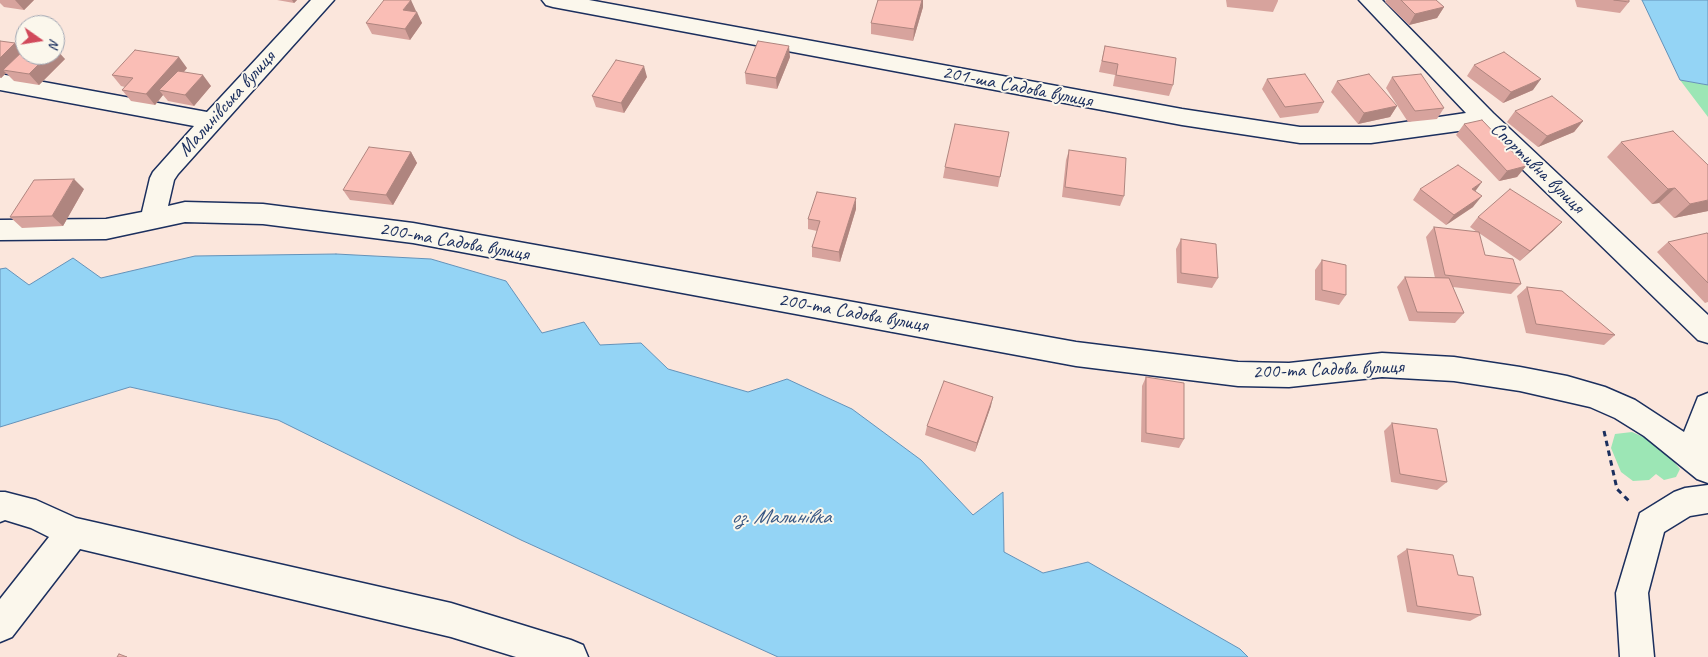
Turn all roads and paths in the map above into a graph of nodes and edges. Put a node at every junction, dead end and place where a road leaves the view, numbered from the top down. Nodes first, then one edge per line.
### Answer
1 (323, 0) edge
2 (553, 0) edge
3 (1370, 0) edge
4 (0, 82) edge
5 (1485, 118) junction
6 (211, 121) junction
7 (153, 219) junction
8 (0, 230) edge
9 (1708, 332) edge
10 (1595, 396) junction
11 (1708, 406) edge
12 (1699, 462) edge
13 (1708, 499) edge
14 (0, 507) edge
15 (1651, 523) junction
16 (73, 532) junction
17 (0, 625) edge
18 (571, 657) edge
19 (1637, 657) edge

1 - 6 street, Малинівська вулиця
2 - 5 street, 201-ша Садова вулиця
3 - 5 street, Спортивна вулиця
4 - 6 street
5 - 9 street, Спортивна вулиця
6 - 7 street, Малинівська вулиця
7 - 8 street, 200-та Садова вулиця
7 - 10 street, 200-та Садова вулиця
10 - 12 street, 200-та Садова вулиця
10 - 15 path
11 - 12 street
13 - 15 street
14 - 16 street
15 - 19 street
16 - 17 street
16 - 18 street

